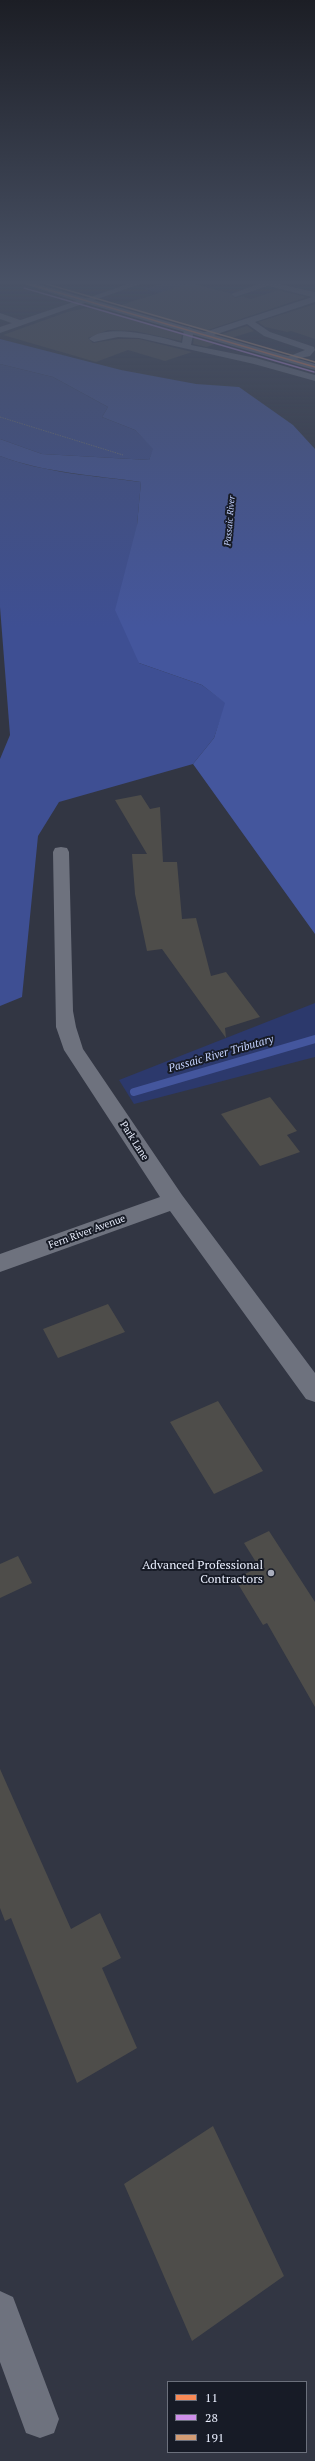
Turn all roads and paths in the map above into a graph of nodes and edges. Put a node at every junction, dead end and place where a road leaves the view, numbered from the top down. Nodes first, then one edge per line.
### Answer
1 (0, 417) edge
2 (123, 455) dead end
3 (61, 852) dead end
4 (174, 1201) junction
5 (0, 1262) edge
6 (315, 1392) edge
7 (0, 2310) edge
8 (40, 2419) dead end

1 - 2 path
3 - 4 street, Park Lane
4 - 5 street, Fern River Avenue
4 - 6 street, Park Lane
7 - 8 street

